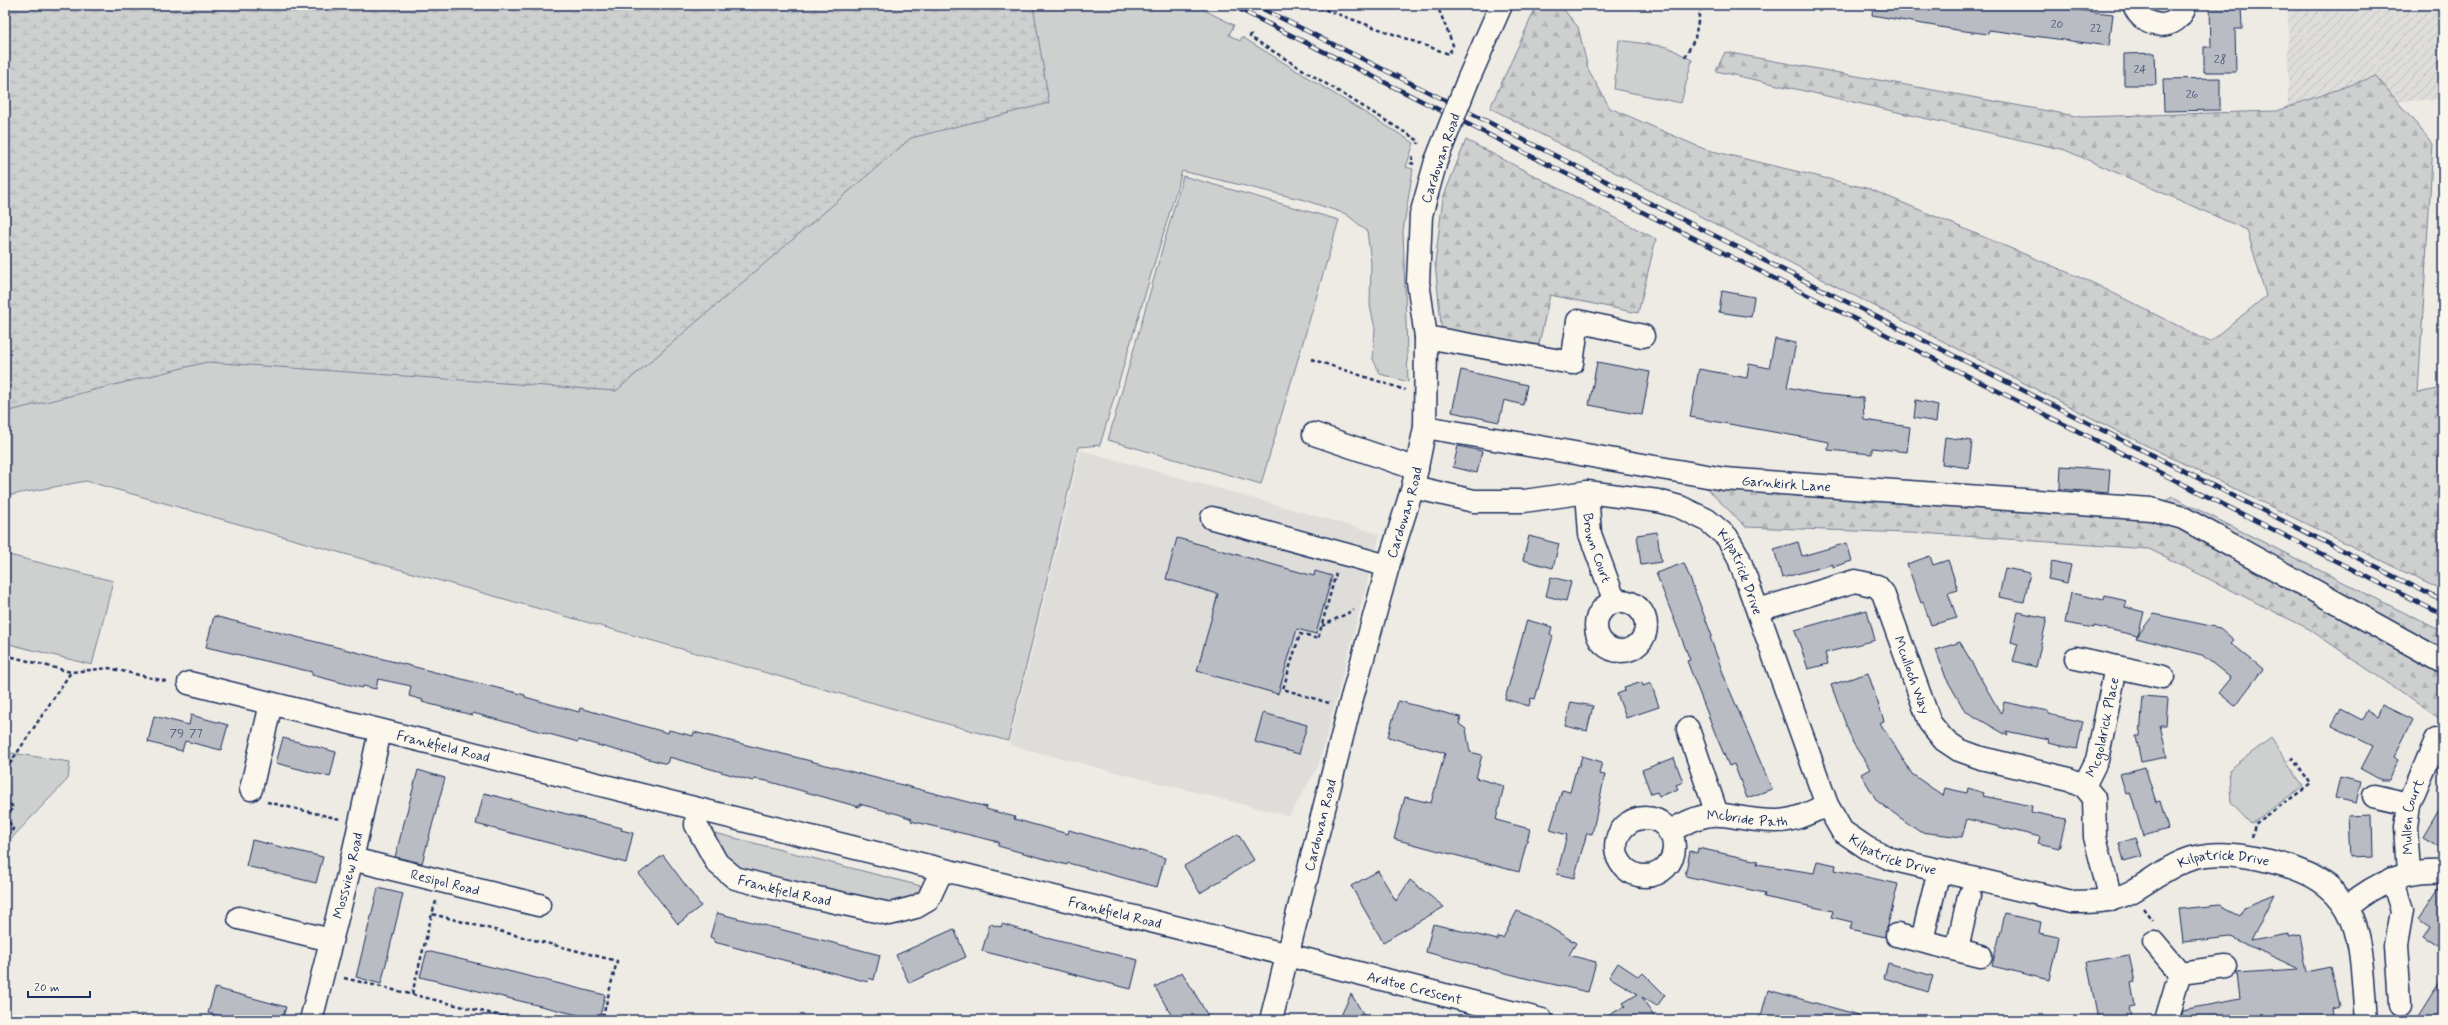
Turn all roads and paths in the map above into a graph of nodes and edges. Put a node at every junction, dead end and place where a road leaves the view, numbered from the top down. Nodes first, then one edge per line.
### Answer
1 (1312, 5) edge
2 (1437, 5) edge
3 (1501, 5) edge
4 (1701, 5) edge
5 (2134, 5) edge
6 (2185, 5) edge
7 (1251, 34) dead end
8 (1685, 57) dead end
9 (1435, 165) junction
10 (1643, 336) dead end
11 (1426, 337) junction
12 (1311, 359) dead end
13 (1427, 397) junction
14 (1425, 427) junction
15 (1314, 434) dead end
16 (1415, 478) junction
17 (1587, 492) junction
18 (1212, 518) dead end
19 (1341, 553) junction
20 (1388, 566) junction
21 (1379, 597) junction
22 (1615, 602) dead end
23 (1758, 610) junction
24 (1322, 626) junction
25 (5, 656) edge
26 (2076, 658) dead end
27 (2443, 662) edge
28 (2116, 667) junction
29 (71, 672) junction
30 (2163, 677) dead end
31 (189, 684) joint
32 (271, 704) junction
33 (1349, 709) junction
34 (1688, 729) dead end
35 (380, 731) junction
36 (2436, 740) dead end
37 (2288, 760) dead end
38 (5, 777) edge
39 (2084, 786) junction
40 (251, 789) joint
41 (2374, 796) dead end
42 (5, 799) edge
43 (2409, 804) junction
44 (1827, 805) junction
45 (697, 809) junction
46 (1717, 814) junction
47 (359, 824) junction
48 (1669, 832) dead end
49 (5, 840) edge
50 (2249, 856) junction
51 (352, 859) junction
52 (942, 870) junction
53 (1939, 870) junction
54 (2443, 872) edge
55 (2401, 876) junction
56 (441, 880) junction
57 (1969, 896) dead end
58 (2121, 896) junction
59 (539, 905) dead end
60 (2348, 906) junction
61 (432, 914) junction
62 (239, 918) dead end
63 (1897, 934) dead end
64 (331, 940) junction
65 (1922, 940) junction
66 (2154, 942) joint
67 (1957, 949) junction
68 (1288, 955) junction
69 (1982, 956) dead end
70 (2226, 967) dead end
71 (322, 973) junction
72 (2180, 973) junction
73 (412, 994) junction
74 (2400, 1004) dead end
75 (140, 1017) dead end
76 (506, 1018) edge
77 (151, 1020) edge
78 (311, 1020) edge
79 (518, 1020) edge
80 (602, 1020) edge
81 (1271, 1020) edge
82 (1542, 1020) edge
83 (2166, 1020) edge
84 (2366, 1020) edge

1 - 2 path
3 - 9 street, Cardowan Road, bridge
4 - 8 path
5 - 6 street
7 - 9 path
9 - 11 street, Cardowan Road
10 - 11 street
11 - 13 street, Cardowan Road
12 - 13 path
13 - 14 street, Cardowan Road
14 - 16 street, Cardowan Road
14 - 27 street, Garnkirk Lane
15 - 16 street, Kilpatrick Drive
16 - 17 street, Kilpatrick Drive
16 - 20 street, Cardowan Road
17 - 22 street, Brown Court
17 - 23 street, Kilpatrick Drive
18 - 19 street
19 - 20 street
19 - 24 path
20 - 21 street, Cardowan Road
21 - 24 path
21 - 33 street, Cardowan Road
23 - 39 street, Mculloch Way
23 - 44 street, Kilpatrick Drive
24 - 33 path
25 - 29 path
26 - 28 street, Mcgoldrick Place
28 - 30 street, Mcgoldrick Place
28 - 39 street, Mcgoldrick Place
29 - 31 path
29 - 38 path
31 - 32 street, Frankfield Road
32 - 35 street, Frankfield Road
32 - 40 street
33 - 68 street, Cardowan Road
34 - 46 street
35 - 45 street, Frankfield Road
35 - 47 street, Mossview Road
36 - 43 street, Mullen Court
37 - 50 path
39 - 58 street, Mcgoldrick Place
40 - 47 path
41 - 43 street
42 - 49 path
43 - 55 street, Mullen Court
44 - 46 street, Mcbride Path
44 - 53 street, Kilpatrick Drive
45 - 52 street, Frankfield Road
45 - 52 street, Frankfield Road
46 - 48 street, Mcbride Path
47 - 51 street, Mossview Road
50 - 58 street, Kilpatrick Drive
50 - 60 street, Kilpatrick Drive
51 - 56 street, Resipol Road
51 - 64 street, Mossview Road
52 - 68 street, Frankfield Road
53 - 58 street, Kilpatrick Drive
53 - 65 street
54 - 55 street
55 - 60 street
55 - 74 street, Mullen Court
56 - 59 street, Resipol Road
56 - 61 path
57 - 67 street
58 - 66 path
60 - 84 street, Kilpatrick Drive
61 - 73 path
61 - 80 path
62 - 64 street
63 - 65 street
64 - 71 street, Mossview Road
65 - 67 street
66 - 72 street
67 - 69 street
68 - 81 street, Cardowan Road
68 - 82 street, Ardtoe Crescent
70 - 72 street
71 - 73 path
71 - 78 street, Mossview Road
72 - 83 street
73 - 76 path
75 - 77 path
76 - 79 path

